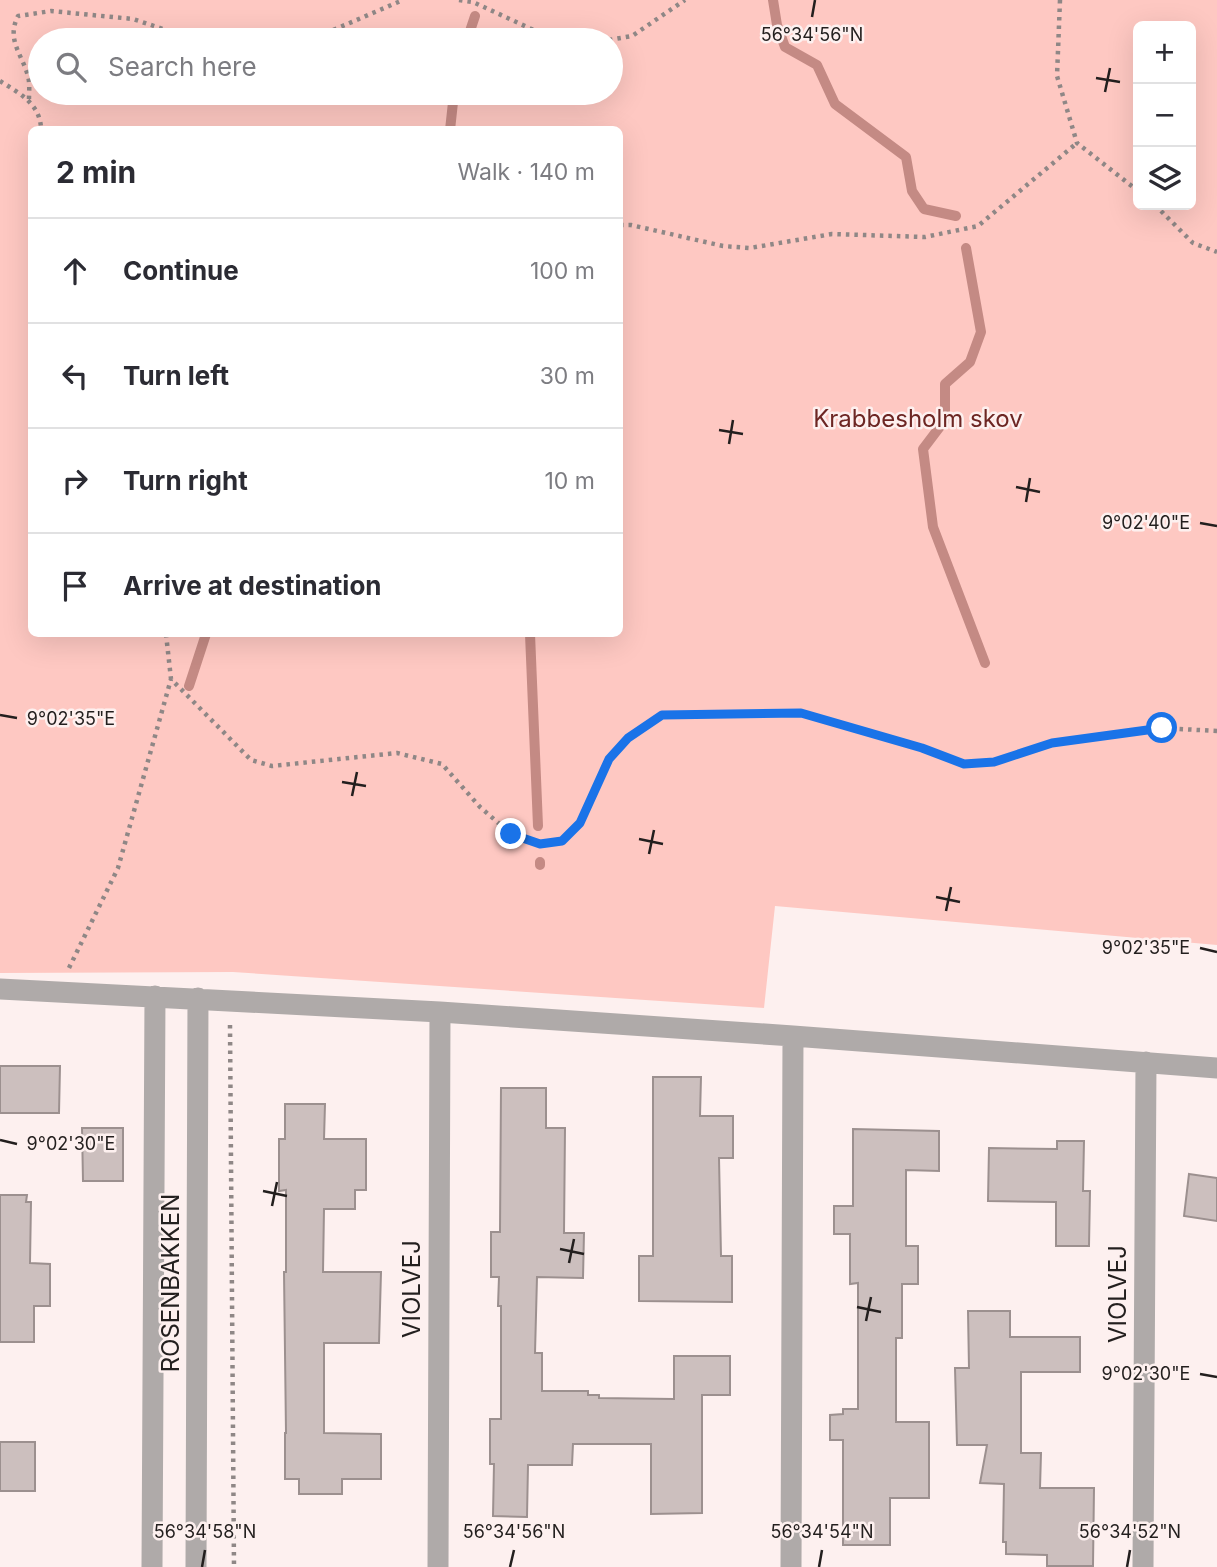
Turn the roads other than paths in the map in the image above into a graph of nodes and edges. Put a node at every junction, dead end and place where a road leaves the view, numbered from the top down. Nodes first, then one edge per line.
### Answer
1 (0, 989) edge
2 (155, 996) junction
3 (198, 998) junction
4 (440, 1012) junction
5 (793, 1036) junction
6 (1146, 1062) junction
7 (1217, 1068) edge
8 (152, 1567) edge
9 (196, 1567) edge
10 (438, 1567) edge
11 (791, 1567) edge
12 (1143, 1567) edge

1 - 2 street
2 - 3 street
2 - 8 street
3 - 4 street
3 - 9 street, ROSENBAKKEN
4 - 5 street
4 - 10 street, VIOLVEJ
5 - 6 street
5 - 11 street
6 - 7 street
6 - 12 street, VIOLVEJ

